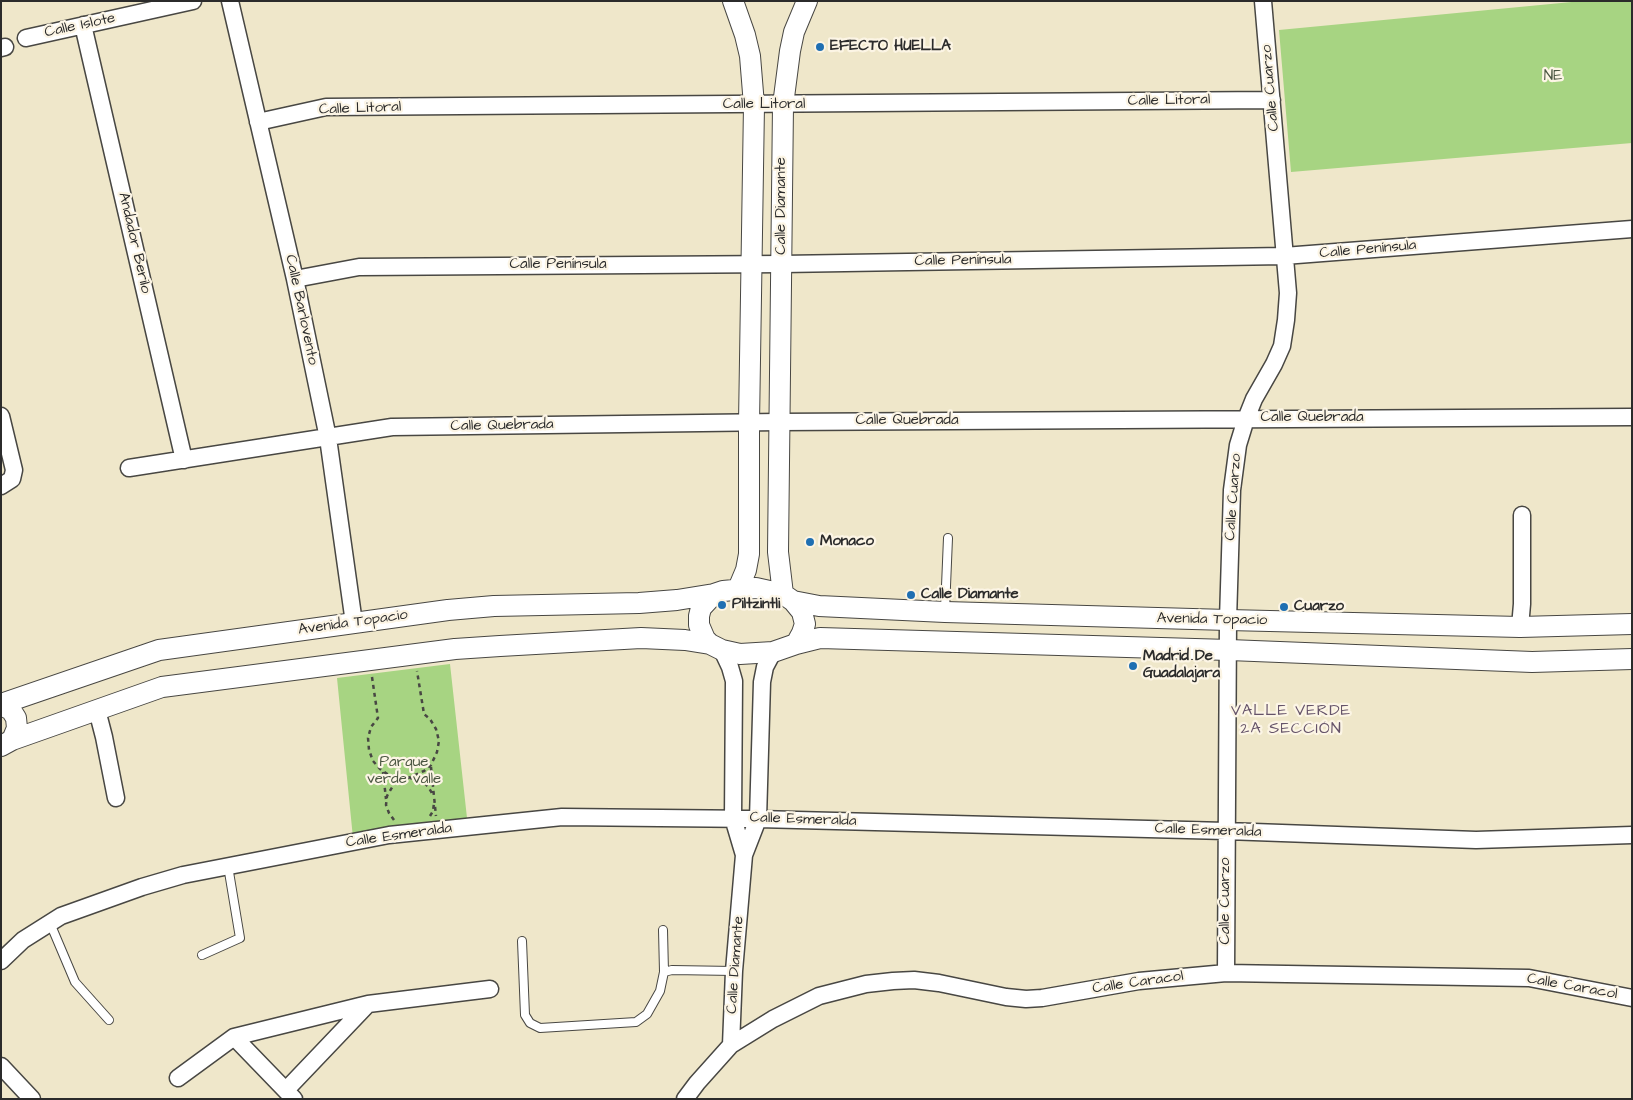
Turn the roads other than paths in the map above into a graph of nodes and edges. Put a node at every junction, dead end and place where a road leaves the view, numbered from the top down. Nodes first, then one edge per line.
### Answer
1 (193, 1) edge
2 (230, 1) edge
3 (733, 1) edge
4 (807, 1) edge
5 (1263, 1) edge
6 (83, 26) junction
7 (26, 38) dead end
8 (1272, 100) junction
9 (754, 105) junction
10 (783, 105) junction
11 (258, 122) junction
12 (1632, 229) edge
13 (1284, 256) junction
14 (752, 264) junction
15 (782, 264) junction
16 (295, 279) junction
17 (1, 416) edge
18 (1632, 417) edge
19 (1246, 419) junction
20 (778, 422) junction
21 (749, 423) junction
22 (328, 438) junction
23 (184, 460) junction
24 (129, 468) dead end
25 (1, 486) edge
26 (1522, 515) dead end
27 (948, 538) dead end
28 (738, 588) junction
29 (714, 594) junction
30 (788, 598) junction
31 (945, 612) junction
32 (1228, 620) junction
33 (354, 623) junction
34 (1632, 624) edge
35 (1520, 627) junction
36 (796, 644) junction
37 (716, 647) junction
38 (1228, 650) junction
39 (773, 652) junction
40 (1632, 659) edge
41 (1, 704) edge
42 (98, 710) junction
43 (7, 743) edge
44 (116, 798) dead end
45 (733, 818) junction
46 (758, 819) junction
47 (1226, 831) junction
48 (1632, 835) edge
49 (744, 855) junction
50 (228, 866) junction
51 (50, 923) junction
52 (663, 930) dead end
53 (522, 941) dead end
54 (202, 955) dead end
55 (1, 961) edge
56 (734, 971) junction
57 (664, 972) junction
58 (1226, 973) junction
59 (490, 989) dead end
60 (1632, 998) edge
61 (368, 1004) junction
62 (109, 1020) dead end
63 (234, 1037) junction
64 (731, 1045) junction
65 (1, 1066) edge
66 (178, 1078) dead end
67 (290, 1095) edge
68 (32, 1099) edge
69 (685, 1099) edge

1 - 6 street, Calle Islote
2 - 11 street, Calle Barlovento
3 - 9 street, Calle Diamante
4 - 10 street, Calle Diamante
5 - 8 street, Calle Cuarzo
6 - 7 street, Calle Islote
6 - 23 street, Andador Berilo
8 - 10 street, Calle Litoral
8 - 13 street, Calle Cuarzo
9 - 10 street, Calle Litoral
9 - 11 street, Calle Litoral
9 - 14 street, Calle Diamante
10 - 15 street, Calle Diamante
11 - 16 street, Calle Barlovento
12 - 13 street, Calle Península
13 - 15 street, Calle Península
13 - 19 street, Calle Cuarzo
14 - 15 street, Calle Península
14 - 16 street, Calle Península
14 - 21 street, Calle Diamante
15 - 20 street, Calle Diamante
16 - 22 street, Calle Barlovento
17 - 25 street
18 - 19 street, Calle Quebrada
19 - 20 street, Calle Quebrada
19 - 32 street, Calle Cuarzo
20 - 21 street, Calle Quebrada
20 - 30 street, Calle Diamante
21 - 22 street, Calle Quebrada
21 - 28 street, Calle Diamante
22 - 23 street, Calle Quebrada
22 - 33 street, Calle Barlovento
23 - 24 street, Calle Quebrada
26 - 35 street
27 - 31 lane
28 - 29 street
28 - 30 street
29 - 33 street, Avenida Topacio
29 - 37 street
30 - 31 street, Avenida Topacio
30 - 36 street
31 - 32 street, Avenida Topacio
32 - 35 street, Avenida Topacio
32 - 38 street, Calle Cuarzo
33 - 41 street, Avenida Topacio
34 - 35 street, Avenida Topacio
36 - 38 street, Avenida Topacio
36 - 39 street
37 - 39 street
37 - 42 street
37 - 45 street, Calle Diamante
38 - 40 street, Avenida Topacio
38 - 47 street, Calle Cuarzo
39 - 46 street, Calle Diamante
41 - 43 street
42 - 43 street
42 - 44 street
45 - 46 street, Calle Esmeralda
45 - 49 street, Calle Diamante
45 - 50 street, Calle Esmeralda
46 - 47 street, Calle Esmeralda
46 - 49 street, Calle Diamante
47 - 48 street, Calle Esmeralda
47 - 58 street, Calle Cuarzo
49 - 56 street, Calle Diamante
50 - 51 street, Calle Esmeralda
50 - 54 lane
51 - 55 street, Calle Esmeralda
51 - 62 lane
52 - 57 lane
53 - 57 lane
56 - 57 lane
56 - 64 street, Calle Diamante
58 - 60 street, Calle Caracol
58 - 64 street, Calle Caracol
59 - 61 street
61 - 63 street
61 - 67 street
63 - 66 street
63 - 67 street
64 - 69 street, Calle Caracol
65 - 68 street

